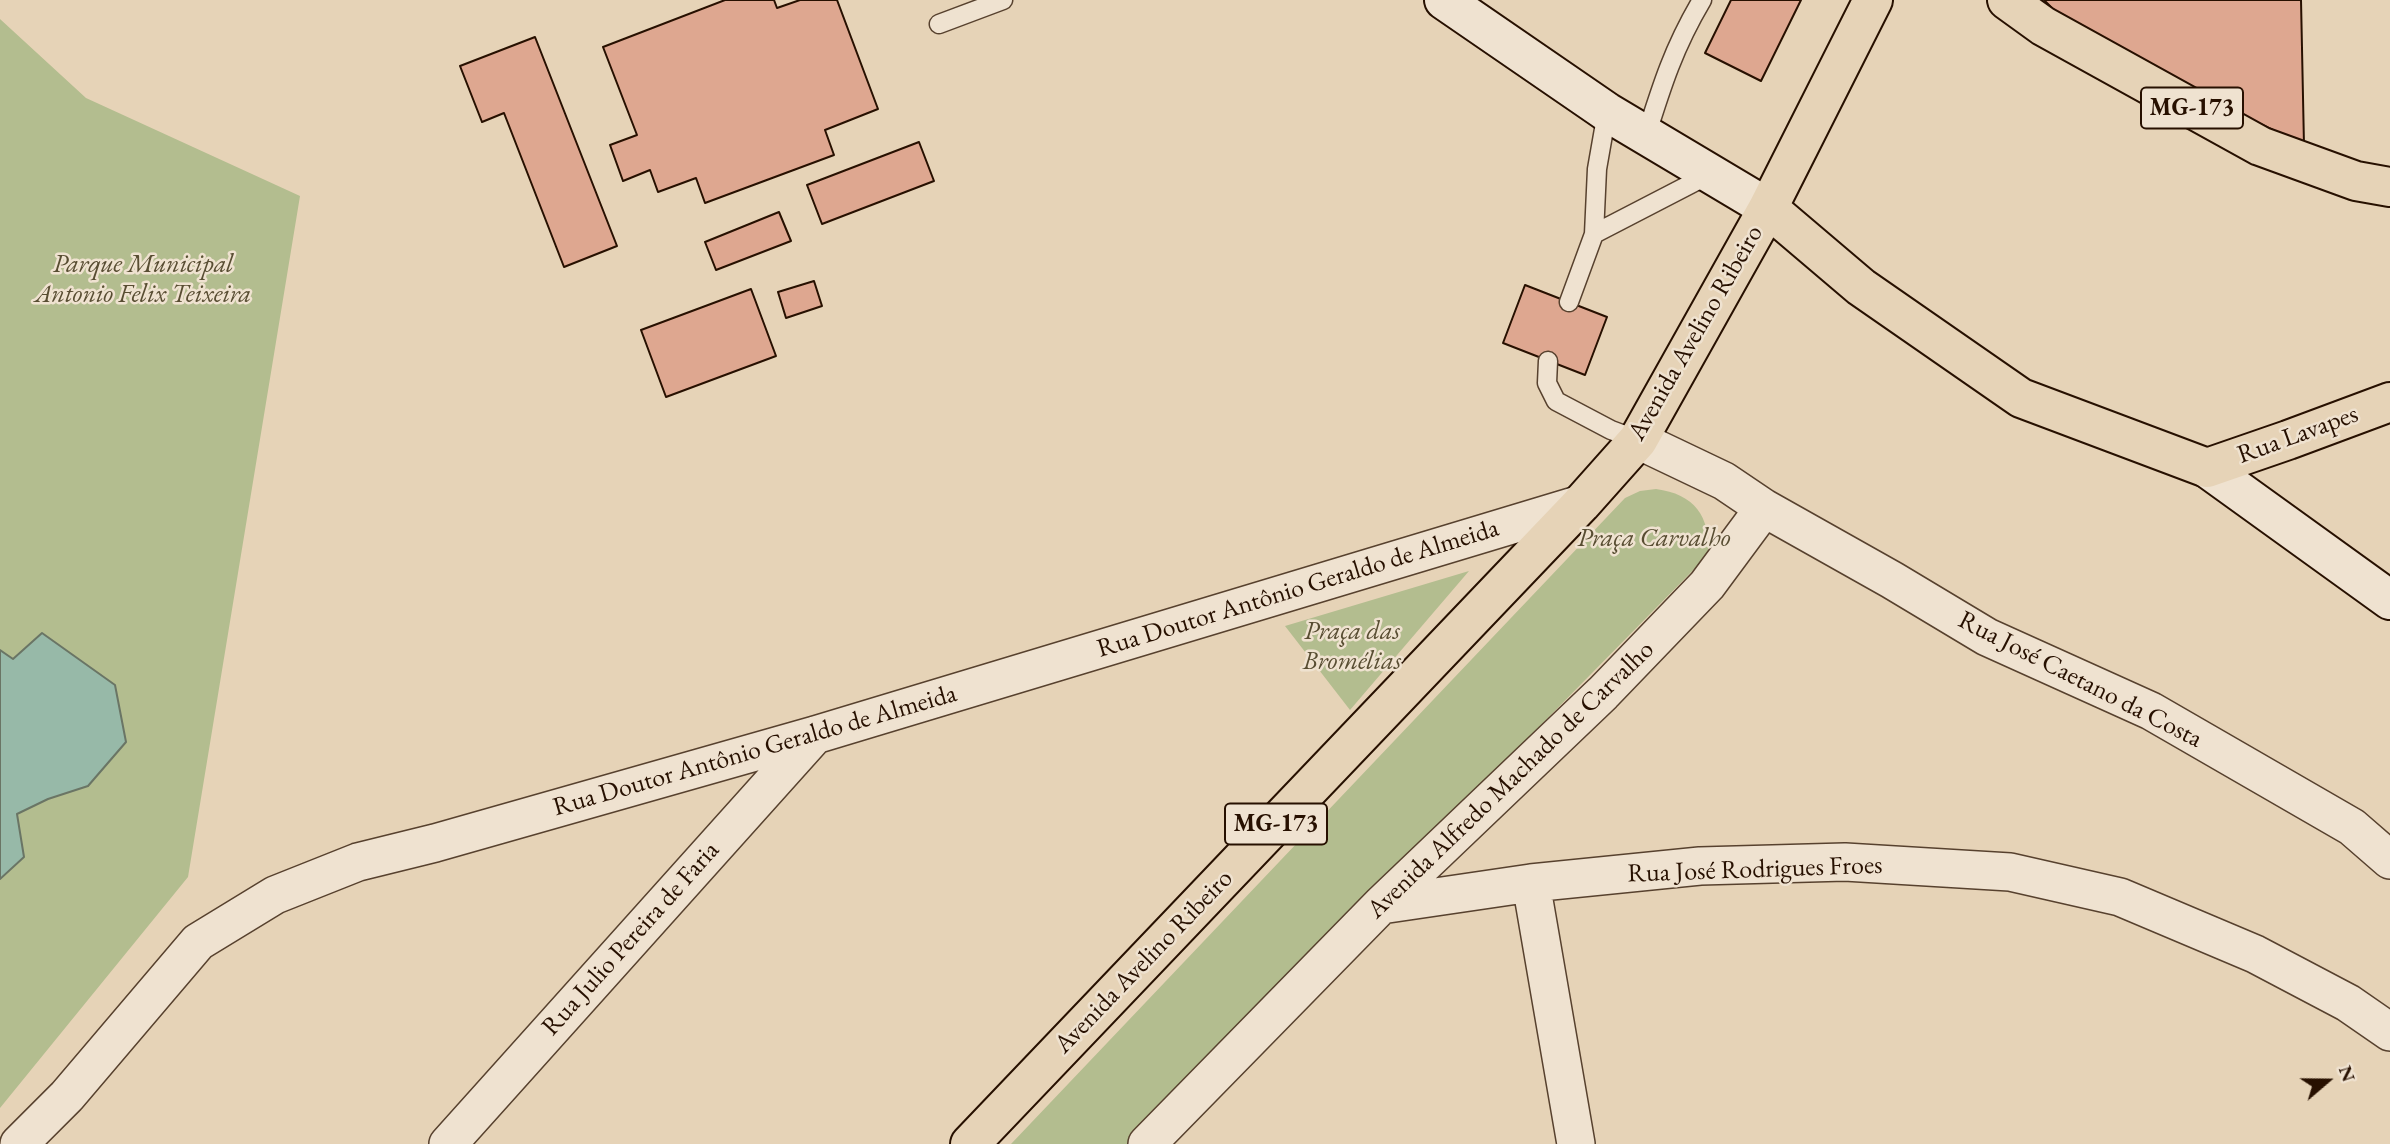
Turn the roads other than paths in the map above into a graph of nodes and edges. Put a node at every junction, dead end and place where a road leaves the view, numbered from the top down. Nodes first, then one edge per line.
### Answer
1 (1003, 0) edge
2 (1444, 0) edge
3 (1702, 0) edge
4 (1873, 0) edge
5 (2007, 0) edge
6 (939, 24) dead end
7 (1607, 112) junction
8 (1646, 136) junction
9 (1710, 174) junction
10 (2390, 187) edge
11 (1768, 208) junction
12 (1594, 234) junction
13 (1569, 302) dead end
14 (1548, 360) dead end
15 (2390, 402) edge
16 (1638, 440) junction
17 (2207, 468) junction
18 (1581, 504) junction
19 (1763, 508) junction
20 (2390, 600) edge
21 (815, 736) junction
22 (2390, 860) edge
23 (1531, 883) junction
24 (1381, 905) junction
25 (2390, 1031) edge
26 (19, 1144) edge
27 (448, 1144) edge
28 (970, 1144) edge
29 (1147, 1144) edge
30 (1576, 1144) edge

1 - 6 lane
2 - 7 street
3 - 8 lane
4 - 11 highway, Avenida Avelino Ribeiro / MG-173
5 - 10 highway, MG-173
7 - 8 street
7 - 12 lane
8 - 9 street
9 - 11 street
9 - 12 lane
11 - 16 highway, Avenida Avelino Ribeiro / MG-173
11 - 17 highway
12 - 13 lane
14 - 16 lane
15 - 17 highway, Rua Lavapes
16 - 18 highway, Avenida Avelino Ribeiro / MG-173
16 - 19 street
17 - 20 street
18 - 21 street, Rua Doutor Antônio Geraldo de Almeida
18 - 28 highway, Avenida Avelino Ribeiro / MG-173
19 - 22 street, Rua José Caetano da Costa
19 - 24 street, Avenida Alfredo Machado de Carvalho
21 - 26 street, Rua Doutor Antônio Geraldo de Almeida
21 - 27 street, Rua Julio Pereira de Faria
23 - 24 street, Rua José Rodrigues Froes
23 - 25 street, Rua José Rodrigues Froes
23 - 30 street
24 - 29 street, Avenida Alfredo Machado de Carvalho

